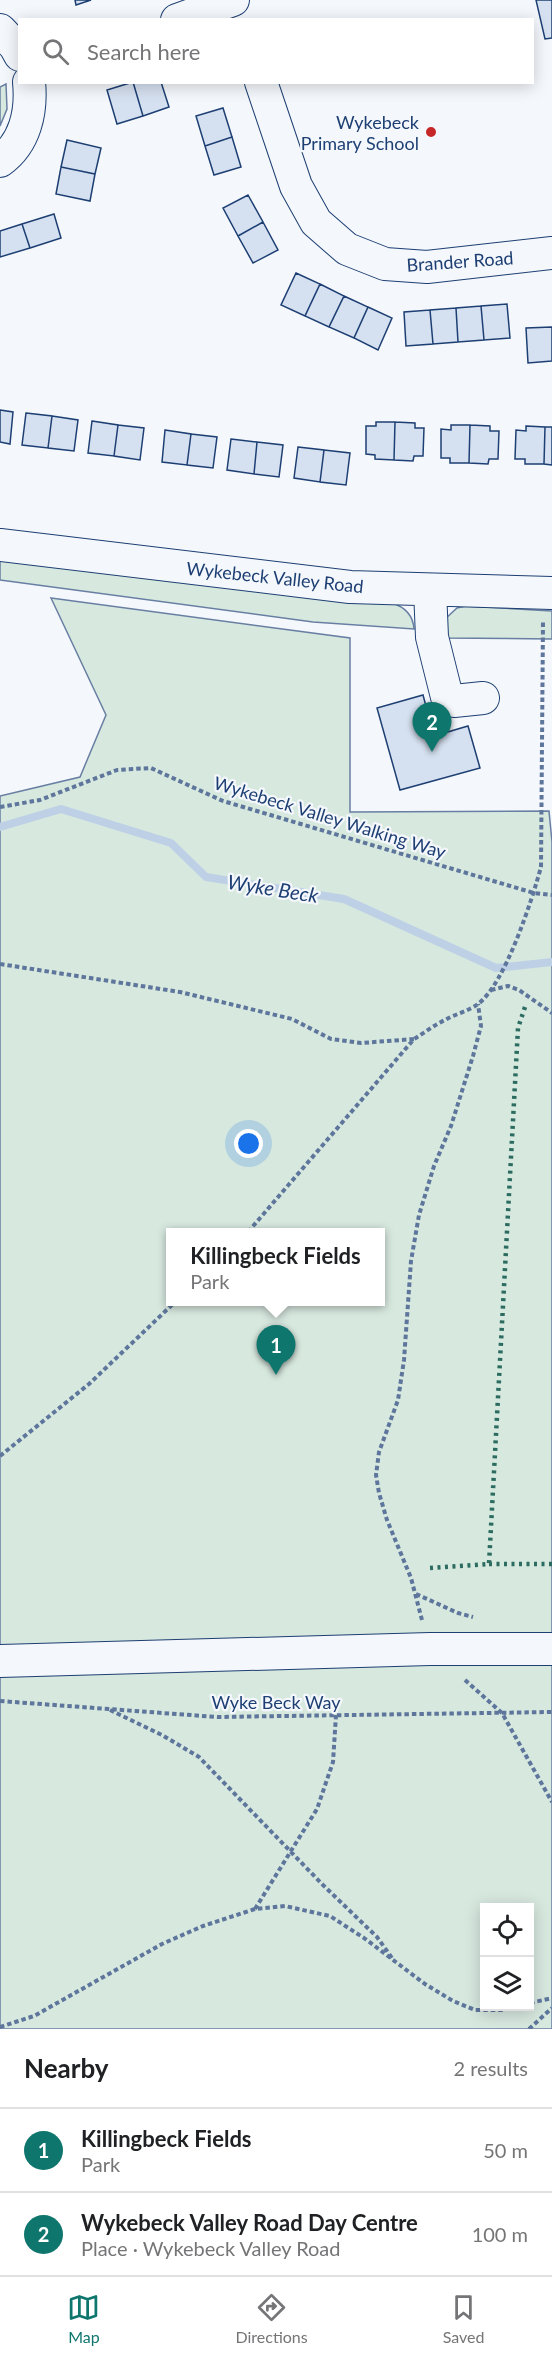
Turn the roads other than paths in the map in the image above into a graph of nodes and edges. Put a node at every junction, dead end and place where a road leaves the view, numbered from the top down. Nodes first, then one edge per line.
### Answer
1 (233, 0) edge
2 (183, 18) edge
3 (239, 18) edge
4 (0, 30) edge
5 (18, 51) edge
6 (29, 84) edge
7 (262, 84) edge
8 (0, 161) edge
9 (552, 253) edge
10 (0, 545) edge
11 (430, 590) junction
12 (547, 593) edge
13 (483, 698) dead end
14 (552, 1649) edge
15 (0, 1661) edge

1 - 2 street
1 - 3 street
4 - 5 street
6 - 8 street
7 - 9 street, Brander Road
10 - 11 street, Wykebeck Valley Road
11 - 12 street, Wykebeck Valley Road
11 - 13 street
14 - 15 street

